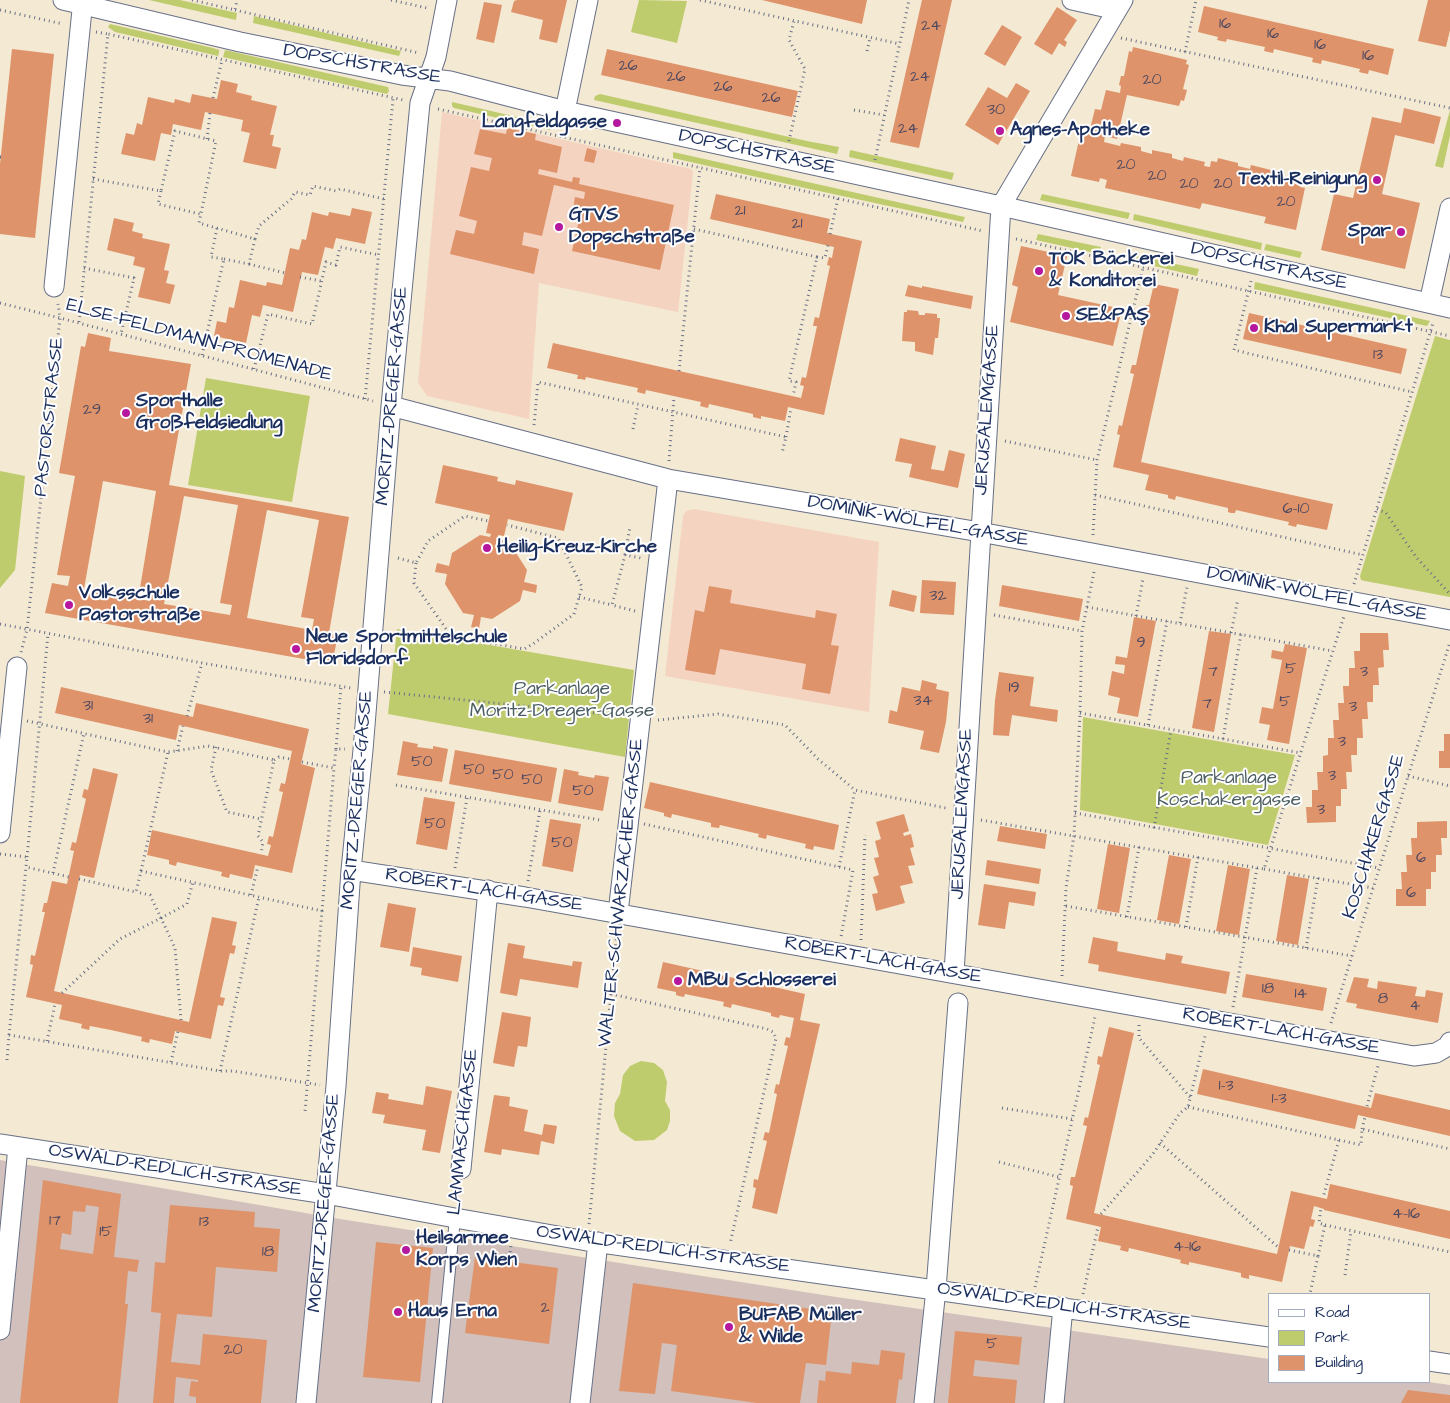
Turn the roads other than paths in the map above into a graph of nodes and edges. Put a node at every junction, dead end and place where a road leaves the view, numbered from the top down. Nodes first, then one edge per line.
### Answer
1 (63, 0) edge
2 (588, 0) edge
3 (1072, 0) edge
4 (83, 2) edge
5 (1120, 5) edge
6 (446, 6) edge
7 (428, 78) junction
8 (565, 111) junction
9 (1000, 206) junction
10 (1450, 208) edge
11 (54, 287) road end
12 (1429, 303) junction
13 (1450, 308) edge
14 (391, 406) junction
15 (668, 479) junction
16 (980, 532) junction
17 (1450, 620) edge
18 (17, 667) road end
19 (0, 832) edge
20 (351, 870) junction
21 (488, 890) junction
22 (618, 913) junction
23 (954, 973) junction
24 (958, 1003) dead end
25 (1450, 1042) edge
26 (9, 1146) edge
27 (461, 1169) road end
28 (326, 1194) junction
29 (455, 1218) junction
30 (593, 1241) junction
31 (936, 1289) junction
32 (1072, 1308) junction
33 (0, 1330) edge
34 (1268, 1337) edge
35 (1430, 1361) edge
36 (1450, 1364) edge
37 (306, 1403) edge
38 (438, 1403) edge
39 (580, 1403) edge
40 (924, 1403) edge
41 (1054, 1403) edge

1 - 4 street, DOPSCHSTRASSE
2 - 8 street
3 - 5 street
4 - 7 street, DOPSCHSTRASSE
4 - 11 street
5 - 9 street, JERUSALEMGASSE
6 - 7 street
7 - 8 street, DOPSCHSTRASSE
7 - 14 street, MORITZ-DREGER-GASSE
8 - 9 street, DOPSCHSTRASSE
9 - 12 street, DOPSCHSTRASSE
9 - 16 street, JERUSALEMGASSE
10 - 12 street
12 - 13 street, DOPSCHSTRASSE
14 - 15 street, DOMINIK-WÖLFEL-GASSE
14 - 20 street, MORITZ-DREGER-GASSE
15 - 16 street, DOMINIK-WÖLFEL-GASSE
15 - 22 street, WALTER-SCHWARZACHER-GASSE
16 - 17 street, DOMINIK-WÖLFEL-GASSE
16 - 23 street, JERUSALEMGASSE
18 - 19 street
20 - 21 street, ROBERT-LACH-GASSE
20 - 28 street, MORITZ-DREGER-GASSE
21 - 22 street, ROBERT-LACH-GASSE
21 - 27 street, LAMMASCHGASSE
22 - 23 street, ROBERT-LACH-GASSE
23 - 25 street, ROBERT-LACH-GASSE
24 - 31 street
26 - 28 street, OSWALD-REDLICH-STRASSE
26 - 33 street
28 - 29 street, OSWALD-REDLICH-STRASSE
28 - 37 street, MORITZ-DREGER-GASSE
29 - 30 street, OSWALD-REDLICH-STRASSE
29 - 38 lane, LAMMASCHGASSE
30 - 31 street, OSWALD-REDLICH-STRASSE
30 - 39 street
31 - 32 street, OSWALD-REDLICH-STRASSE
31 - 40 street
32 - 34 street, OSWALD-REDLICH-STRASSE
32 - 41 street
35 - 36 street

